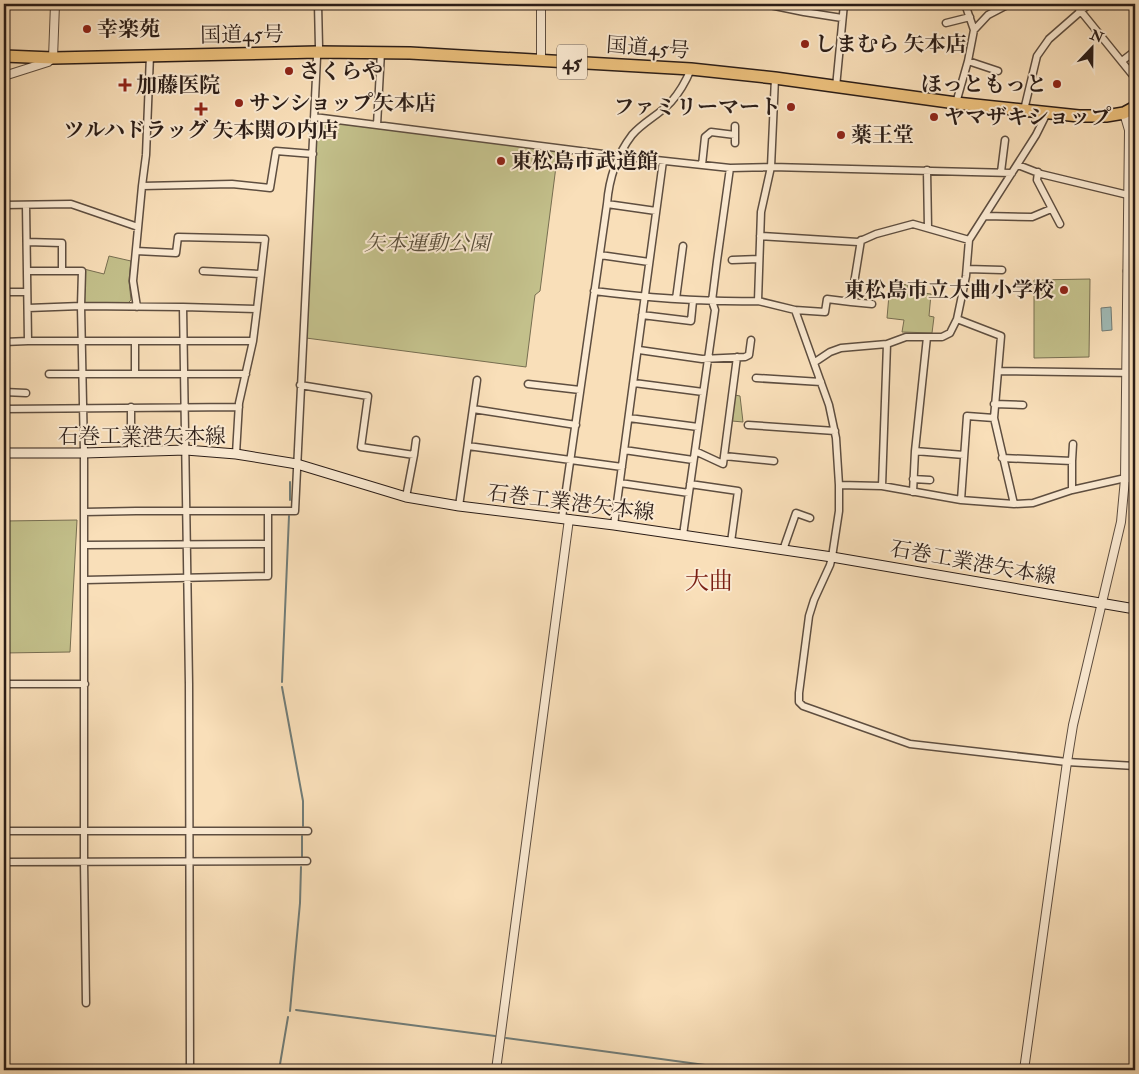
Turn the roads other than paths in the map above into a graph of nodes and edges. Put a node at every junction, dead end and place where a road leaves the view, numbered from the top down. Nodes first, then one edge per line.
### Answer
1 (55, 4) edge
2 (318, 4) edge
3 (541, 4) edge
4 (765, 4) edge
5 (844, 4) edge
6 (965, 4) edge
7 (1009, 4) edge
8 (1075, 4) edge
9 (1089, 4) edge
10 (1081, 11) junction
11 (970, 17) junction
12 (842, 18) junction
13 (946, 23) dead end
14 (974, 30) junction
15 (1135, 51) edge
16 (318, 52) junction
17 (381, 52) junction
18 (150, 55) junction
19 (4, 56) edge
20 (53, 58) junction
21 (541, 60) junction
22 (968, 61) junction
23 (1122, 61) junction
24 (691, 69) junction
25 (998, 71) dead end
26 (4, 76) edge
27 (775, 78) junction
28 (1135, 78) edge
29 (836, 87) junction
30 (956, 103) junction
31 (1135, 107) edge
32 (1024, 110) junction
33 (1047, 113) junction
34 (1124, 113) junction
35 (314, 118) junction
36 (377, 125) junction
37 (735, 126) dead end
38 (1132, 132) edge
39 (735, 135) junction
40 (1005, 140) dead end
41 (734, 143) dead end
42 (313, 154) junction
43 (619, 156) junction
44 (663, 161) junction
45 (702, 165) junction
46 (1018, 165) junction
47 (771, 167) junction
48 (730, 168) junction
49 (927, 170) junction
50 (1001, 172) junction
51 (1038, 172) junction
52 (1012, 173) junction
53 (142, 186) junction
54 (1128, 195) junction
55 (607, 204) junction
56 (4, 205) edge
57 (26, 205) junction
58 (1051, 208) junction
59 (656, 211) junction
60 (985, 216) junction
61 (1131, 220) edge
62 (1060, 224) dead end
63 (138, 227) junction
64 (928, 228) junction
65 (760, 236) junction
66 (861, 240) junction
67 (969, 240) junction
68 (27, 242) junction
69 (683, 246) dead end
70 (136, 251) junction
71 (600, 256) junction
72 (759, 259) junction
73 (732, 260) dead end
74 (649, 262) junction
75 (967, 269) junction
76 (203, 270) dead end
77 (1002, 270) dead end
78 (28, 271) junction
79 (62, 271) junction
80 (1131, 271) edge
81 (261, 274) junction
82 (594, 291) junction
83 (4, 292) edge
84 (27, 292) junction
85 (645, 298) junction
86 (676, 299) junction
87 (693, 301) junction
88 (758, 301) junction
89 (712, 302) junction
90 (851, 302) junction
91 (872, 304) dead end
92 (81, 306) junction
93 (137, 307) junction
94 (183, 307) junction
95 (28, 308) junction
96 (257, 308) junction
97 (795, 310) junction
98 (642, 315) junction
99 (957, 319) junction
100 (927, 337) junction
101 (750, 340) dead end
102 (28, 341) junction
103 (135, 341) junction
104 (253, 341) junction
105 (4, 342) edge
106 (81, 342) junction
107 (184, 342) junction
108 (887, 344) junction
109 (638, 350) junction
110 (737, 357) junction
111 (708, 358) junction
112 (815, 362) junction
113 (999, 371) junction
114 (1126, 373) junction
115 (1135, 373) edge
116 (49, 374) dead end
117 (82, 374) junction
118 (135, 374) junction
119 (184, 374) junction
120 (246, 374) junction
121 (756, 378) dead end
122 (477, 380) dead end
123 (821, 382) junction
124 (634, 383) junction
125 (528, 384) dead end
126 (300, 385) junction
127 (580, 390) junction
128 (4, 392) edge
129 (703, 392) junction
130 (26, 393) dead end
131 (994, 404) junction
132 (1022, 405) dead end
133 (132, 407) junction
134 (185, 407) junction
135 (239, 407) junction
136 (82, 408) junction
137 (4, 409) edge
138 (473, 409) junction
139 (629, 418) junction
140 (994, 418) junction
141 (576, 425) junction
142 (748, 425) dead end
143 (698, 427) junction
144 (835, 431) junction
145 (416, 440) dead end
146 (1073, 444) dead end
147 (468, 446) junction
148 (186, 450) junction
149 (624, 450) junction
150 (695, 451) junction
151 (915, 451) junction
152 (131, 452) junction
153 (4, 453) edge
154 (84, 453) junction
155 (236, 454) junction
156 (414, 455) junction
157 (964, 455) junction
158 (724, 456) junction
159 (1002, 458) junction
160 (693, 460) junction
161 (570, 461) junction
162 (774, 461) dead end
163 (1072, 461) junction
164 (298, 464) junction
165 (622, 468) junction
166 (913, 479) junction
167 (1125, 479) junction
168 (1135, 479) edge
169 (930, 480) dead end
170 (620, 483) junction
171 (690, 484) junction
172 (839, 485) junction
173 (882, 486) junction
174 (1072, 490) junction
175 (913, 492) junction
176 (688, 493) junction
177 (406, 497) junction
178 (961, 500) junction
179 (1014, 504) junction
180 (459, 506) junction
181 (186, 511) junction
182 (84, 512) junction
183 (268, 512) junction
184 (810, 518) dead end
185 (566, 519) junction
186 (614, 525) junction
187 (683, 535) junction
188 (731, 542) junction
189 (187, 544) junction
190 (268, 544) junction
191 (85, 546) junction
192 (783, 550) junction
193 (832, 557) junction
194 (187, 578) junction
195 (84, 580) junction
196 (1103, 602) junction
197 (1135, 609) edge
198 (4, 684) edge
199 (85, 684) junction
200 (1067, 762) junction
201 (1135, 766) edge
202 (188, 830) junction
203 (84, 831) junction
204 (308, 831) dead end
205 (4, 832) edge
206 (4, 862) edge
207 (84, 862) junction
208 (188, 862) junction
209 (307, 862) dead end
210 (86, 1003) dead end
211 (190, 1070) edge
212 (496, 1070) edge
213 (1024, 1070) edge

1 - 20 street
2 - 16 street
3 - 21 street
4 - 12 street
5 - 12 street
6 - 11 street
7 - 14 street
8 - 10 street
9 - 10 street
10 - 23 street
10 - 32 street
11 - 13 street
11 - 14 street
12 - 29 street
14 - 22 street
15 - 23 street
16 - 17 highway, 国道45号 / 45
16 - 18 highway, 国道45号 / 45
16 - 35 street
17 - 21 highway, 国道45号 / 45
17 - 36 street
18 - 20 highway, 国道45号 / 45
18 - 53 street
19 - 20 highway, 国道45号 / 45
20 - 26 street
21 - 24 highway, 国道45号 / 45
22 - 25 street
22 - 30 street
23 - 28 street
24 - 27 highway, 国道45号 / 45
24 - 43 street
27 - 29 highway, 国道45号 / 45
27 - 47 street
29 - 30 highway, 国道45号 / 45
30 - 32 highway, 国道45号 / 45
31 - 34 highway, 国道45号 / 45
32 - 33 highway, 国道45号 / 45
33 - 34 highway, 国道45号 / 45
33 - 46 street
34 - 38 street
35 - 36 street
35 - 42 street
36 - 43 street
37 - 39 street
38 - 54 street
39 - 41 street
39 - 45 street
40 - 50 street
42 - 53 street
42 - 126 street
43 - 44 street
43 - 55 street
44 - 45 street
44 - 59 street
45 - 48 street
46 - 51 street
46 - 52 street
47 - 48 street
47 - 49 street
47 - 65 street
48 - 89 street
49 - 50 street
49 - 64 street
50 - 52 street
51 - 54 street
51 - 58 street
52 - 60 street
53 - 63 street
54 - 61 street
55 - 59 street
55 - 71 street
56 - 57 street
57 - 63 street
57 - 68 street
58 - 60 street
58 - 62 street
59 - 74 street
60 - 67 street
61 - 80 street
63 - 70 street
64 - 66 street
64 - 67 street
65 - 66 street
65 - 72 street
66 - 90 street
67 - 75 street
68 - 78 street
68 - 79 street
69 - 86 street
70 - 81 street
70 - 93 street
71 - 74 street
71 - 82 street
72 - 73 street
72 - 88 street
74 - 85 street
75 - 77 street
75 - 99 street
76 - 81 street
78 - 79 street
78 - 84 street
79 - 92 street
80 - 114 street
81 - 96 street
82 - 85 street
82 - 127 street
83 - 84 street
84 - 95 street
85 - 86 street
85 - 98 street
86 - 87 street
87 - 89 street
87 - 98 street
88 - 89 street
88 - 97 street
89 - 111 street
90 - 91 street
90 - 97 street
92 - 93 street
92 - 95 street
92 - 106 street
93 - 94 street
94 - 96 street
94 - 107 street
95 - 102 street
96 - 104 street
97 - 112 street
98 - 109 street
99 - 100 street
99 - 113 street
100 - 108 street
100 - 151 street
101 - 110 street
102 - 105 street
102 - 106 street
103 - 106 street
103 - 107 street
103 - 118 street
104 - 107 street
104 - 120 street
106 - 117 street
107 - 119 street
108 - 112 street
108 - 173 street
109 - 111 street
109 - 124 street
110 - 111 street
110 - 158 street
111 - 129 street
112 - 123 street
113 - 114 street
113 - 131 street
114 - 115 street
114 - 167 street
116 - 117 street
117 - 118 street
117 - 136 street
118 - 119 street
119 - 120 street
119 - 134 street
120 - 135 street
121 - 123 street
122 - 138 street
123 - 144 street
124 - 129 street
124 - 139 street
125 - 127 street
126 - 156 street
126 - 164 street
127 - 141 street
128 - 130 street
129 - 143 street
131 - 132 street
131 - 140 street
133 - 134 street
133 - 136 street
133 - 152 street
134 - 135 street
134 - 148 street
135 - 155 street
136 - 137 street
136 - 154 street
138 - 141 street
138 - 147 street
139 - 143 street
139 - 149 street
140 - 157 street
140 - 159 street
141 - 161 street
142 - 144 street
143 - 150 street
144 - 172 street
145 - 156 street
146 - 163 street
147 - 161 street
147 - 180 street
148 - 152 main road, 石巻工業港矢本線
148 - 155 main road, 石巻工業港矢本線
148 - 181 street
149 - 160 street
149 - 165 street
150 - 158 street
150 - 160 street
151 - 157 street
151 - 166 street
152 - 154 main road, 石巻工業港矢本線
153 - 154 main road, 石巻工業港矢本線
154 - 182 street
155 - 164 main road, 石巻工業港矢本線
156 - 177 street
157 - 178 street
158 - 162 street
159 - 163 street
159 - 179 street
160 - 171 street
161 - 165 street
161 - 185 street
163 - 174 street
164 - 177 main road, 石巻工業港矢本線
164 - 183 street
165 - 170 street
166 - 169 street
166 - 175 street
167 - 168 street
167 - 174 street
167 - 196 street
170 - 176 street
170 - 186 street
171 - 176 street
171 - 188 street
172 - 173 street
172 - 193 street
173 - 175 street
174 - 179 street
175 - 178 street
176 - 187 street
177 - 180 main road, 石巻工業港矢本線
178 - 179 street
180 - 185 main road, 石巻工業港矢本線
181 - 182 street
181 - 183 street
181 - 189 street
182 - 191 street
183 - 190 street
184 - 192 street
185 - 186 main road, 石巻工業港矢本線
185 - 212 street
186 - 187 main road, 石巻工業港矢本線
187 - 188 main road, 石巻工業港矢本線
188 - 192 main road, 石巻工業港矢本線
189 - 190 street
189 - 191 street
189 - 194 street
190 - 194 street
191 - 195 street
192 - 193 main road, 石巻工業港矢本線
193 - 196 main road, 石巻工業港矢本線
193 - 200 street
194 - 195 street
194 - 202 street
195 - 199 street
196 - 197 main road, 石巻工業港矢本線
196 - 200 street
198 - 199 street
199 - 203 street
200 - 201 street
200 - 213 street
202 - 203 street
202 - 204 street
202 - 208 street
203 - 205 street
203 - 207 street
206 - 207 street
207 - 208 street
207 - 210 street
208 - 209 street
208 - 211 street

